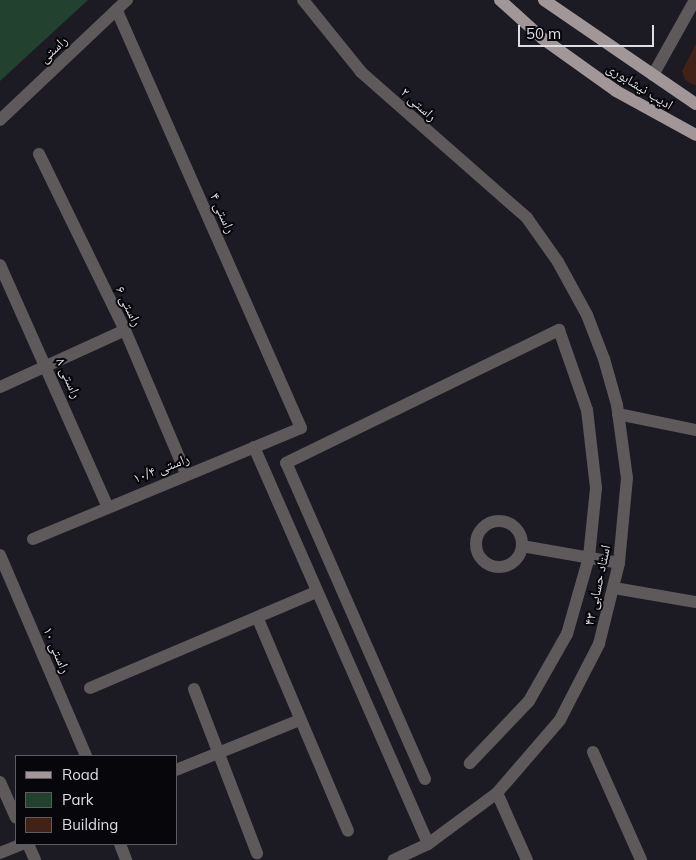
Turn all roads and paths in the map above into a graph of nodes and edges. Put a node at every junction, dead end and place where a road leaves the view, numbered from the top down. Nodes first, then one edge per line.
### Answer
1 (127, 0) edge
2 (304, 0) edge
3 (500, 0) edge
4 (544, 0) edge
5 (695, 0) edge
6 (117, 10) junction
7 (653, 76) junction
8 (696, 104) edge
9 (0, 120) edge
10 (696, 135) edge
11 (39, 154) dead end
12 (527, 218) joint
13 (0, 265) edge
14 (125, 330) junction
15 (47, 365) junction
16 (0, 387) edge
17 (618, 414) junction
18 (301, 428) joint
19 (696, 430) edge
20 (254, 447) junction
21 (186, 474) junction
22 (107, 505) junction
23 (34, 539) dead end
24 (522, 546) dead end
25 (0, 555) edge
26 (589, 557) junction
27 (619, 563) junction
28 (614, 588) junction
29 (316, 592) junction
30 (696, 602) edge
31 (258, 619) junction
32 (90, 688) dead end
33 (194, 689) dead end
34 (300, 720) junction
35 (593, 752) dead end
36 (218, 753) junction
37 (86, 755) edge
38 (470, 763) dead end
39 (178, 769) edge
40 (425, 780) dead end
41 (0, 782) edge
42 (497, 793) junction
43 (15, 816) edge
44 (348, 831) dead end
45 (428, 844) junction
46 (20, 845) edge
47 (28, 845) edge
48 (120, 845) edge
49 (0, 853) edge
50 (257, 853) dead end
51 (36, 860) edge
52 (126, 860) edge
53 (393, 860) edge
54 (527, 860) edge
55 (641, 860) edge

1 - 6 street, راستی
2 - 12 street, راستی ۲
3 - 10 main road, ادیب نیشابوری
4 - 7 main road, ادیب نیشابوری
5 - 7 street
6 - 9 street, راستی
6 - 18 street, راستی ۴
7 - 8 main road, ادیب نیشابوری
11 - 14 street, راستی ۶
12 - 17 street, استاد حسابی ۴۳
13 - 15 street, راستی ۸
14 - 15 street
14 - 21 street, راستی ۶
15 - 16 street
15 - 22 street, راستی ۸
17 - 19 street
17 - 27 street, استاد حسابی ۴۳
18 - 20 street, راستی ۱۰/۴
20 - 21 street, راستی ۱۰/۴
20 - 29 street
21 - 22 street, راستی ۱۰/۴
22 - 23 street, راستی ۱۰/۴
24 - 26 street
25 - 37 street, راستی ۱۰
26 - 27 street
26 - 38 street
26 - 40 street
27 - 28 street, استاد حسابی ۴۳
28 - 30 street
28 - 42 street, استاد حسابی ۴۳
29 - 31 street
29 - 45 street
31 - 32 street
31 - 34 street
33 - 36 street
34 - 36 street
34 - 44 street
35 - 55 street
36 - 39 street
36 - 50 street
41 - 43 street
42 - 45 street, استاد حسابی ۴۳
42 - 54 street
45 - 53 street, استاد حسابی ۴۳
46 - 49 street
47 - 51 street
48 - 52 street

